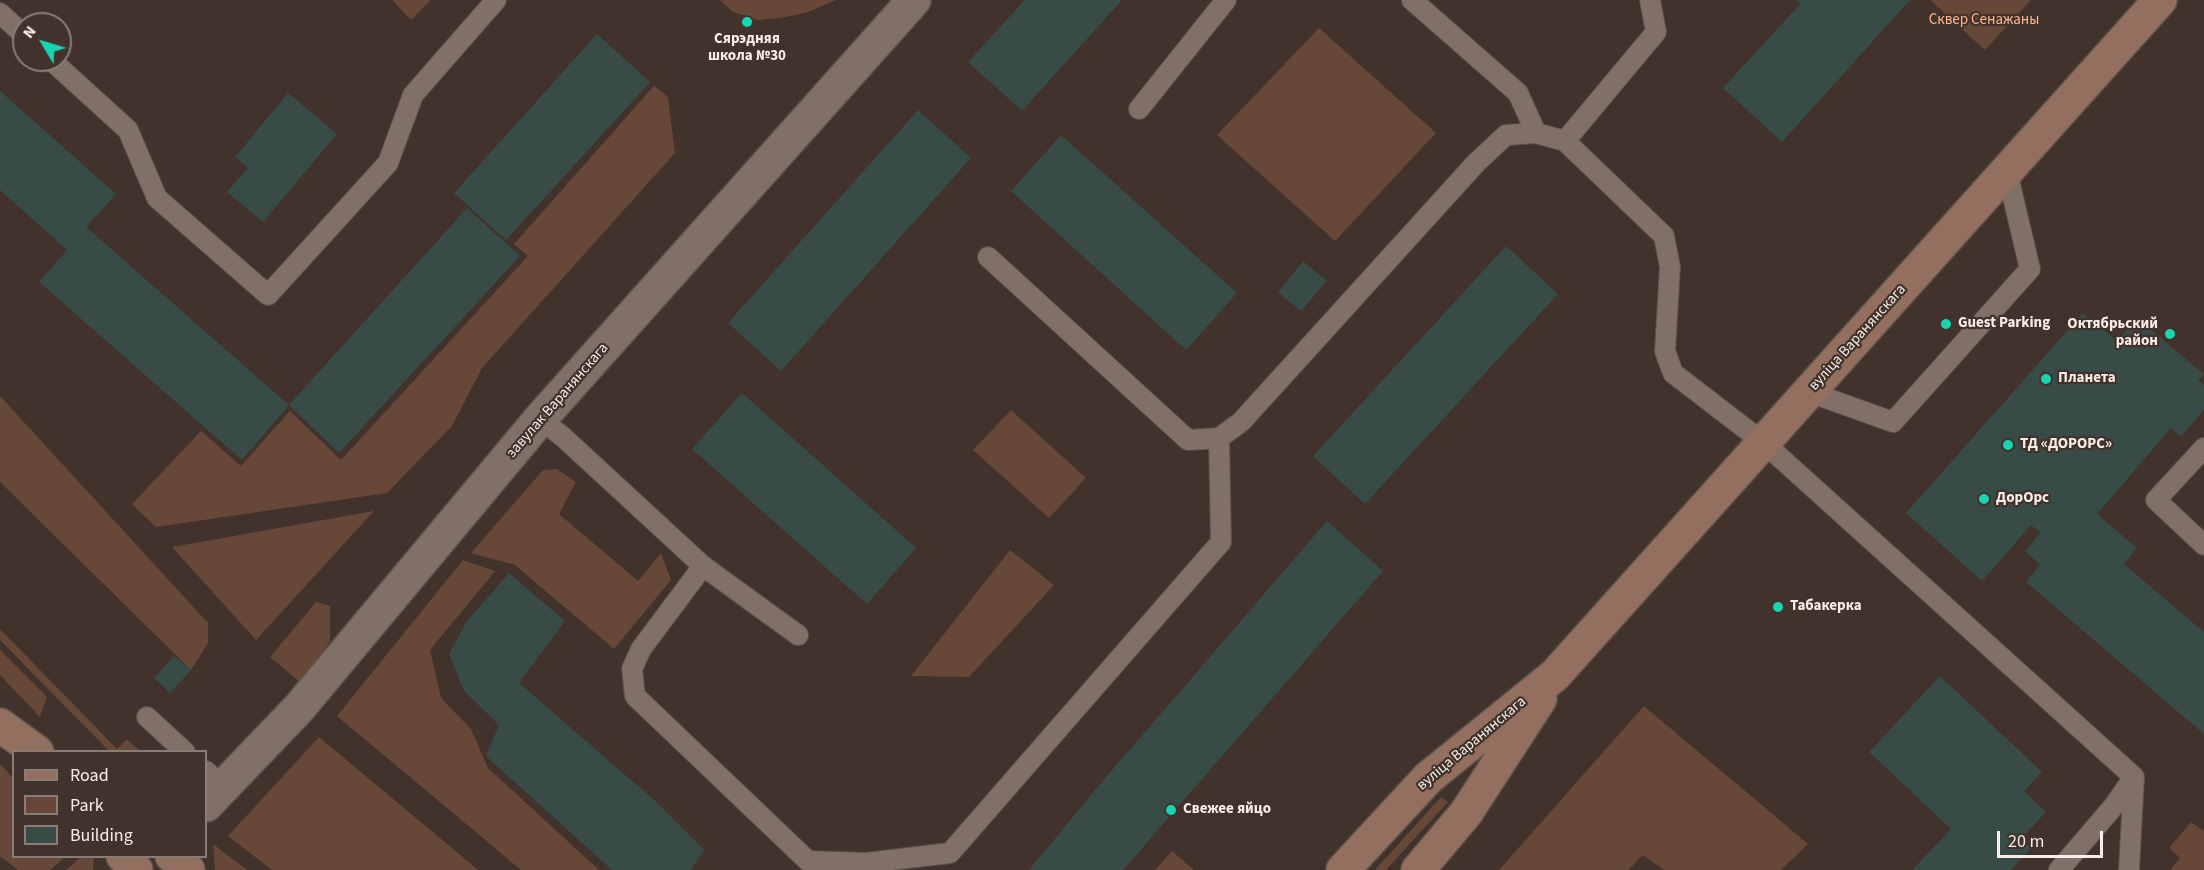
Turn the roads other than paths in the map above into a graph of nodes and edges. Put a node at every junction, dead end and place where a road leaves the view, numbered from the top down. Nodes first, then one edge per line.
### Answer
1 (496, 0) edge
2 (914, 0) edge
3 (1226, 0) edge
4 (1412, 0) edge
5 (1650, 0) edge
6 (2160, 0) edge
7 (0, 13) edge
8 (12, 24) edge
9 (64, 72) edge
10 (1139, 109) dead end
11 (1536, 133) junction
12 (1565, 141) junction
13 (2007, 172) junction
14 (988, 257) dead end
15 (1809, 392) junction
16 (540, 419) junction
17 (1219, 438) junction
18 (1764, 443) junction
19 (2204, 448) edge
20 (2204, 544) edge
21 (703, 566) junction
22 (798, 635) dead end
23 (1555, 675) junction
24 (147, 717) dead end
25 (0, 725) edge
26 (0, 735) edge
27 (14, 750) edge
28 (34, 750) edge
29 (183, 750) edge
30 (2134, 777) junction
31 (211, 788) edge
32 (125, 858) edge
33 (150, 858) edge
34 (174, 858) edge
35 (137, 870) edge
36 (188, 870) edge
37 (1343, 870) edge
38 (1418, 870) edge
39 (2059, 870) edge
40 (2129, 870) edge

1 - 9 lane
2 - 16 street, завулак Варанянскага
3 - 10 lane
4 - 11 lane
5 - 12 lane
6 - 13 main road, вуліца Варанянскага
7 - 8 lane
11 - 12 lane
11 - 17 lane
12 - 18 lane
13 - 15 main road, вуліца Варанянскага
13 - 15 lane
14 - 17 lane
15 - 18 main road, вуліца Варанянскага
16 - 21 lane
16 - 31 street, завулак Варанянскага
17 - 21 lane
18 - 23 main road, вуліца Варанянскага
18 - 30 lane
19 - 20 lane
21 - 22 lane
23 - 37 main road, вуліца Варанянскага
23 - 38 main road, вуліца Варанянскага
24 - 29 lane
25 - 28 main road
26 - 27 main road
30 - 39 lane
30 - 40 lane
32 - 35 main road
33 - 35 street
34 - 36 main road

